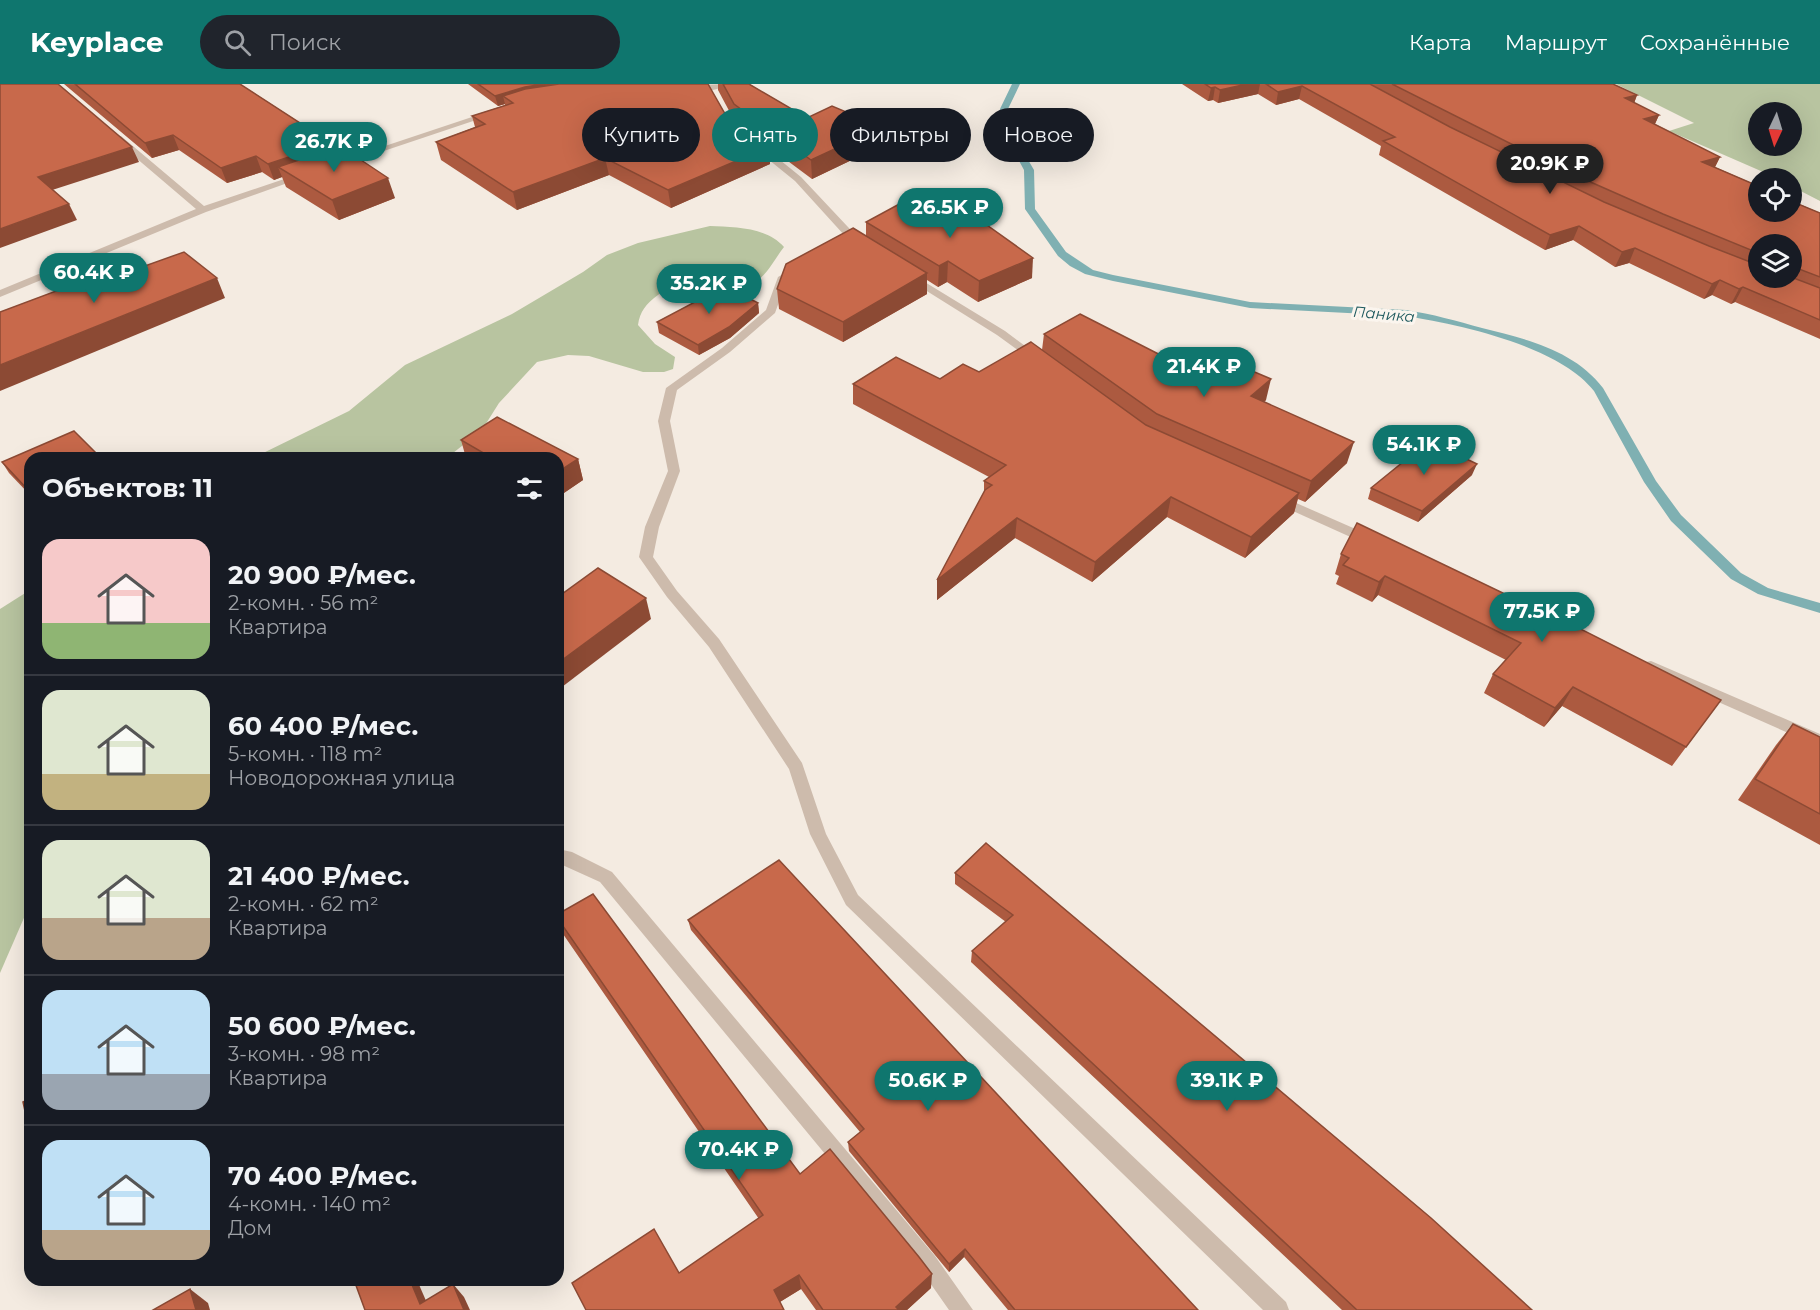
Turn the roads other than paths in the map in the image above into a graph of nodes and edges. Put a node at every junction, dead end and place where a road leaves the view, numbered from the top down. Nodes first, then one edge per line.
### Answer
1 (725, 84) edge
2 (686, 88) edge
3 (504, 110) edge
4 (108, 129) edge
5 (776, 162) edge
6 (324, 168) edge
7 (313, 172) edge
8 (203, 210) junction
9 (874, 254) edge
10 (796, 264) edge
11 (904, 272) edge
12 (0, 294) edge
13 (1047, 366) edge
14 (1268, 494) edge
15 (1389, 548) edge
16 (1637, 660) edge
17 (1820, 741) edge
18 (564, 857) edge
19 (962, 1310) edge
20 (1278, 1310) edge

1 - 2 street
3 - 6 street
4 - 8 street
5 - 9 street
7 - 8 street
8 - 12 street
10 - 20 street
11 - 13 street
14 - 15 street
16 - 17 street
18 - 19 street

